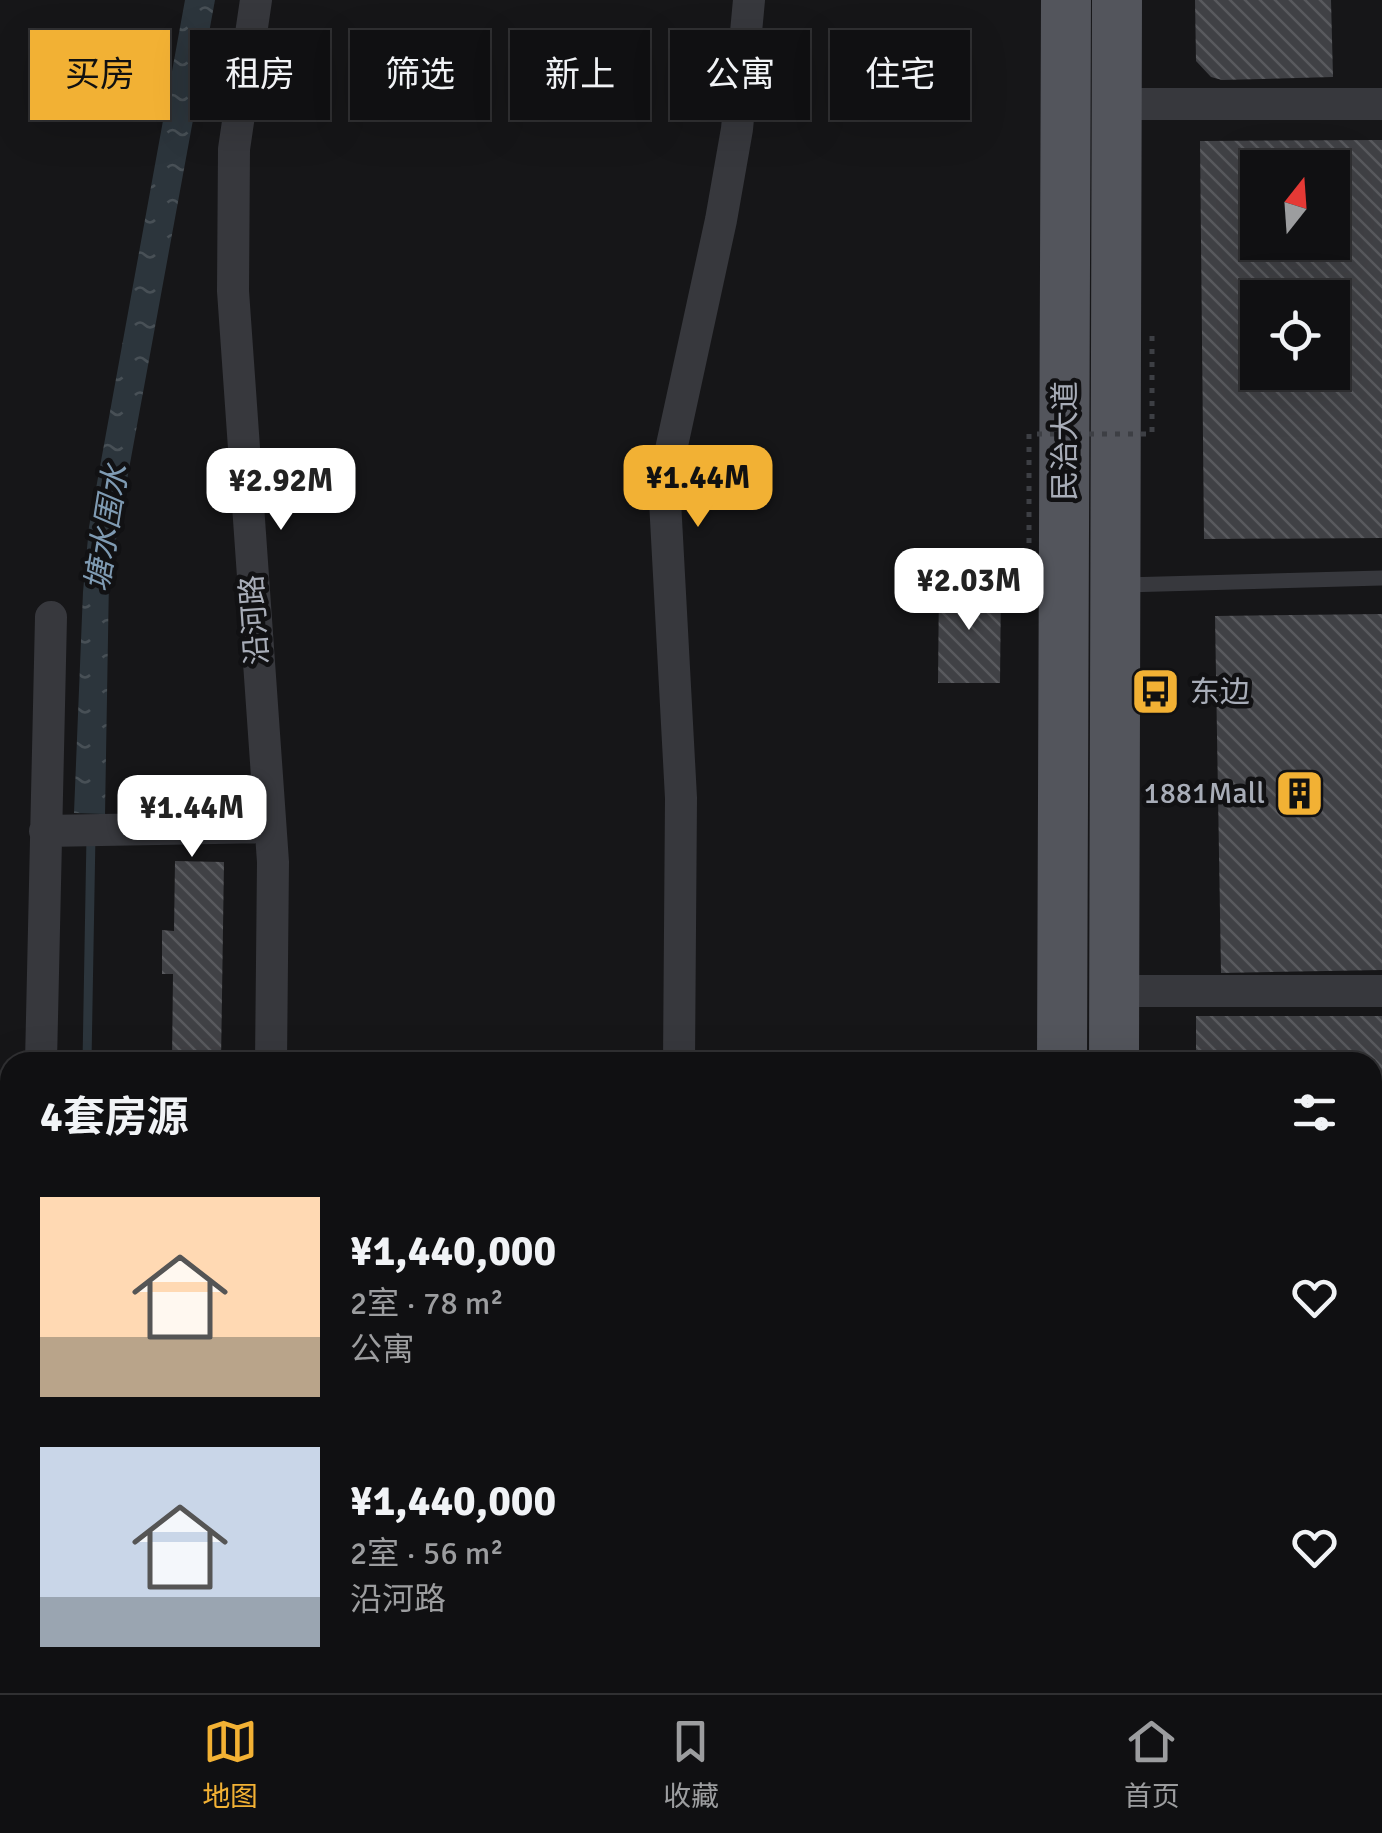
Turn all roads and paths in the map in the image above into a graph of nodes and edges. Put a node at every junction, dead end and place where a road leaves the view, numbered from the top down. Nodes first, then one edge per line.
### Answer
1 (256, 0) edge
2 (749, 0) edge
3 (1066, 0) edge
4 (1117, 0) edge
5 (1116, 104) junction
6 (1382, 104) edge
7 (1152, 336) dead end
8 (1029, 568) dead end
9 (1382, 578) edge
10 (1115, 585) junction
11 (51, 616) dead end
12 (269, 827) junction
13 (58, 831) junction
14 (1114, 991) junction
15 (1382, 991) edge
16 (41, 1052) edge
17 (271, 1052) edge
18 (679, 1052) edge
19 (1062, 1052) edge
20 (1114, 1052) edge

1 - 12 street, 沿河路
2 - 18 street
3 - 19 main road, 民治大道
4 - 5 main road, 民治大道
5 - 6 street
5 - 10 main road, 民治大道
7 - 8 path, bridge
9 - 10 lane
10 - 14 main road, 民治大道
11 - 13 street
12 - 13 street
12 - 17 street, 沿河路
13 - 16 street
14 - 15 street
14 - 20 main road, 民治大道

